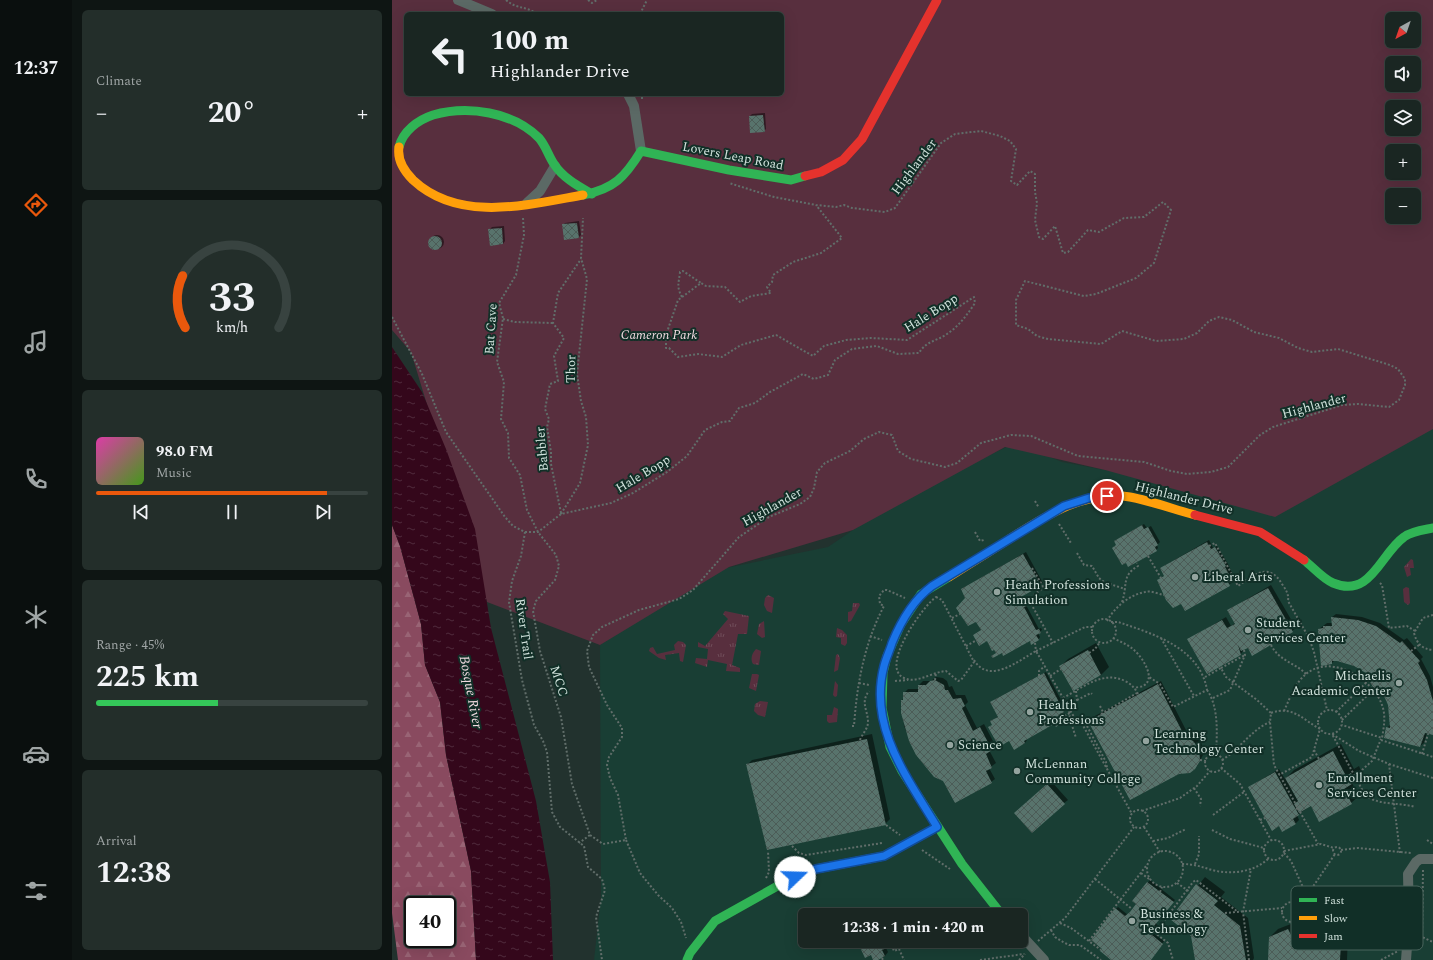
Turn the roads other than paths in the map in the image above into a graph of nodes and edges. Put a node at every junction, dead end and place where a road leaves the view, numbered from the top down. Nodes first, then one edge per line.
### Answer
1 (458, 0) edge
2 (937, 0) edge
3 (487, 12) edge
4 (629, 96) edge
5 (641, 151) junction
6 (555, 166) junction
7 (592, 194) junction
8 (527, 203) junction
9 (1433, 528) edge
10 (937, 827) junction
11 (1433, 859) edge
12 (1408, 886) edge
13 (997, 908) edge
14 (1028, 943) edge
15 (1407, 950) edge
16 (688, 956) edge
17 (1044, 960) edge
18 (1406, 960) edge

1 - 3 street
2 - 5 street, Lovers Leap Road
4 - 5 street
5 - 7 street
6 - 7 street
6 - 8 street
6 - 8 street
7 - 8 street
9 - 10 street, Highlander Drive
10 - 13 street, Highlander Drive
10 - 16 street
11 - 12 street
14 - 17 street
15 - 18 street

